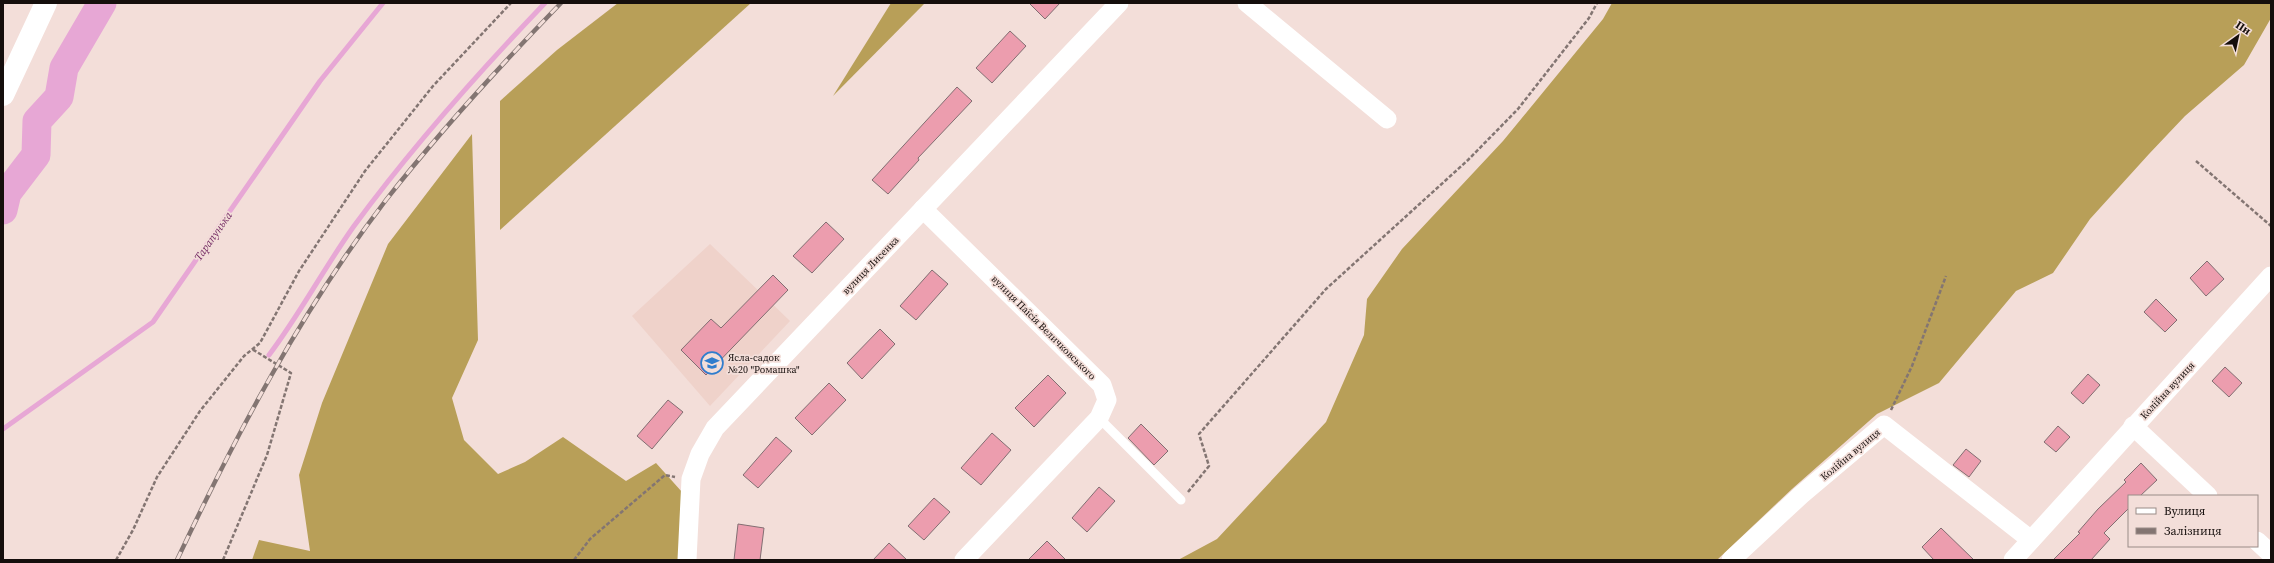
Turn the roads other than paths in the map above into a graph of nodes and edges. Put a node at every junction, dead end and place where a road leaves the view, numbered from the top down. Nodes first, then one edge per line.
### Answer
1 (46, 3) edge
2 (1119, 3) edge
3 (1247, 3) edge
4 (3, 95) edge
5 (1387, 119) dead end
6 (923, 209) junction
7 (2271, 276) edge
8 (1099, 418) junction
9 (2133, 426) junction
10 (2207, 495) edge
11 (1182, 500) road end
12 (2031, 540) junction
13 (2258, 542) edge
14 (2271, 554) edge
15 (687, 560) edge
16 (964, 560) edge
17 (1731, 560) edge
18 (2013, 560) edge

1 - 4 street
2 - 6 street, вулиця Лисенка
3 - 5 street
6 - 8 street, вулиця Паїсія Величковського
6 - 15 street, вулиця Лисенка
7 - 9 street, Колійна вулиця
8 - 11 lane
8 - 16 street, вулиця Паїсія Величковського
9 - 10 street
9 - 12 street, Колійна вулиця
12 - 17 street, Колійна вулиця
12 - 18 street, Колійна вулиця
13 - 14 street

